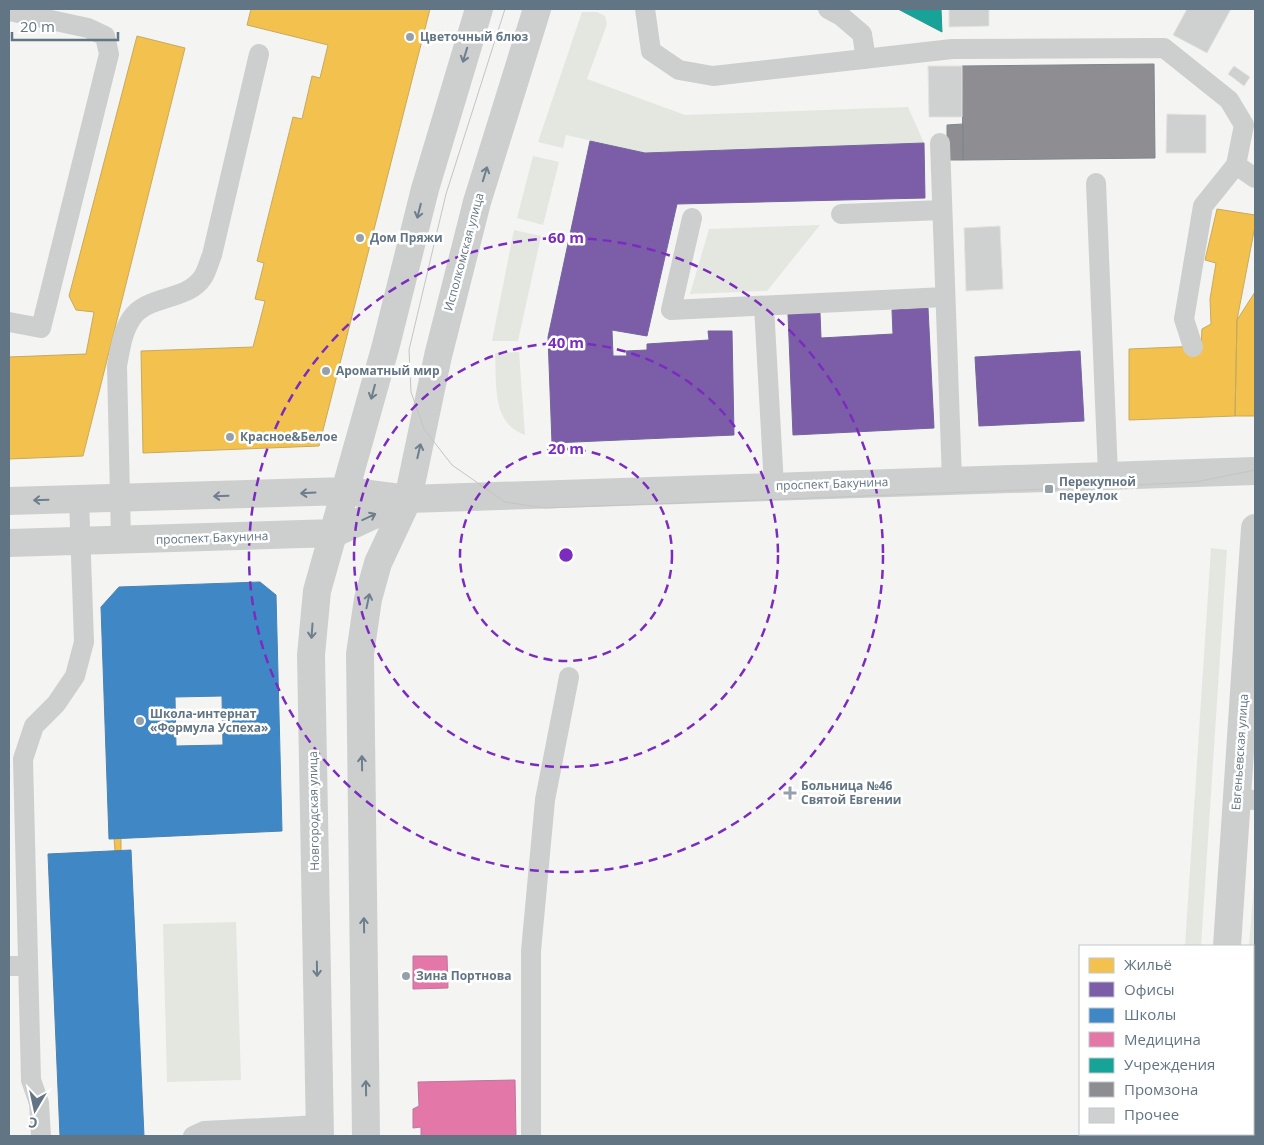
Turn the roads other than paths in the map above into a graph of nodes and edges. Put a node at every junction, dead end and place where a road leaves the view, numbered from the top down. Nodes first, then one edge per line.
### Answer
1 (479, 9) edge
2 (538, 9) edge
3 (645, 9) edge
4 (828, 9) edge
5 (9, 11) edge
6 (259, 54) dead end
7 (866, 59) junction
8 (940, 143) dead end
9 (1236, 165) junction
10 (1255, 178) edge
11 (1096, 183) dead end
12 (942, 210) junction
13 (842, 214) dead end
14 (692, 218) dead end
15 (945, 297) junction
16 (764, 306) junction
17 (9, 322) edge
18 (1192, 347) dead end
19 (1255, 470) edge
20 (1108, 476) junction
21 (952, 480) junction
22 (774, 486) junction
23 (346, 491) junction
24 (120, 498) junction
25 (79, 499) junction
26 (408, 499) junction
27 (9, 501) edge
28 (1255, 528) edge
29 (335, 533) junction
30 (121, 540) junction
31 (81, 541) junction
32 (9, 543) edge
33 (569, 677) dead end
34 (1246, 800) edge
35 (1227, 945) edge
36 (18, 966) edge
37 (320, 1131) edge
38 (40, 1136) edge
39 (193, 1136) edge
40 (366, 1136) edge
41 (531, 1136) edge

1 -> 23 street
26 -> 2 street, Исполкомская улица
3 - 7 lane
4 - 7 lane
5 - 17 lane
6 - 24 lane
7 - 9 lane
8 - 12 lane
9 - 10 lane
9 - 18 lane
11 - 20 lane
12 - 13 lane
12 - 15 lane
14 - 16 lane
15 - 16 lane
15 - 21 lane
16 - 22 lane
19 - 20 street, проспект Бакунина
20 - 21 street, проспект Бакунина
21 - 22 street, проспект Бакунина
22 - 26 street, проспект Бакунина
23 -> 24 street, проспект Бакунина
23 - 26 street, проспект Бакунина
23 - 29 street, Новгородская улица
24 - 25 street, проспект Бакунина
24 - 30 lane
25 -> 27 street, проспект Бакунина
25 - 31 lane
29 -> 26 street, проспект Бакунина
40 -> 26 street
28 - 34 street, Евгеньевская улица
29 - 30 street, проспект Бакунина
29 -> 37 street, Новгородская улица
30 - 31 street, проспект Бакунина
31 - 32 street, проспект Бакунина
31 - 36 lane
33 - 41 lane
34 - 35 street, Евгеньевская улица
36 - 38 lane
37 - 39 lane

